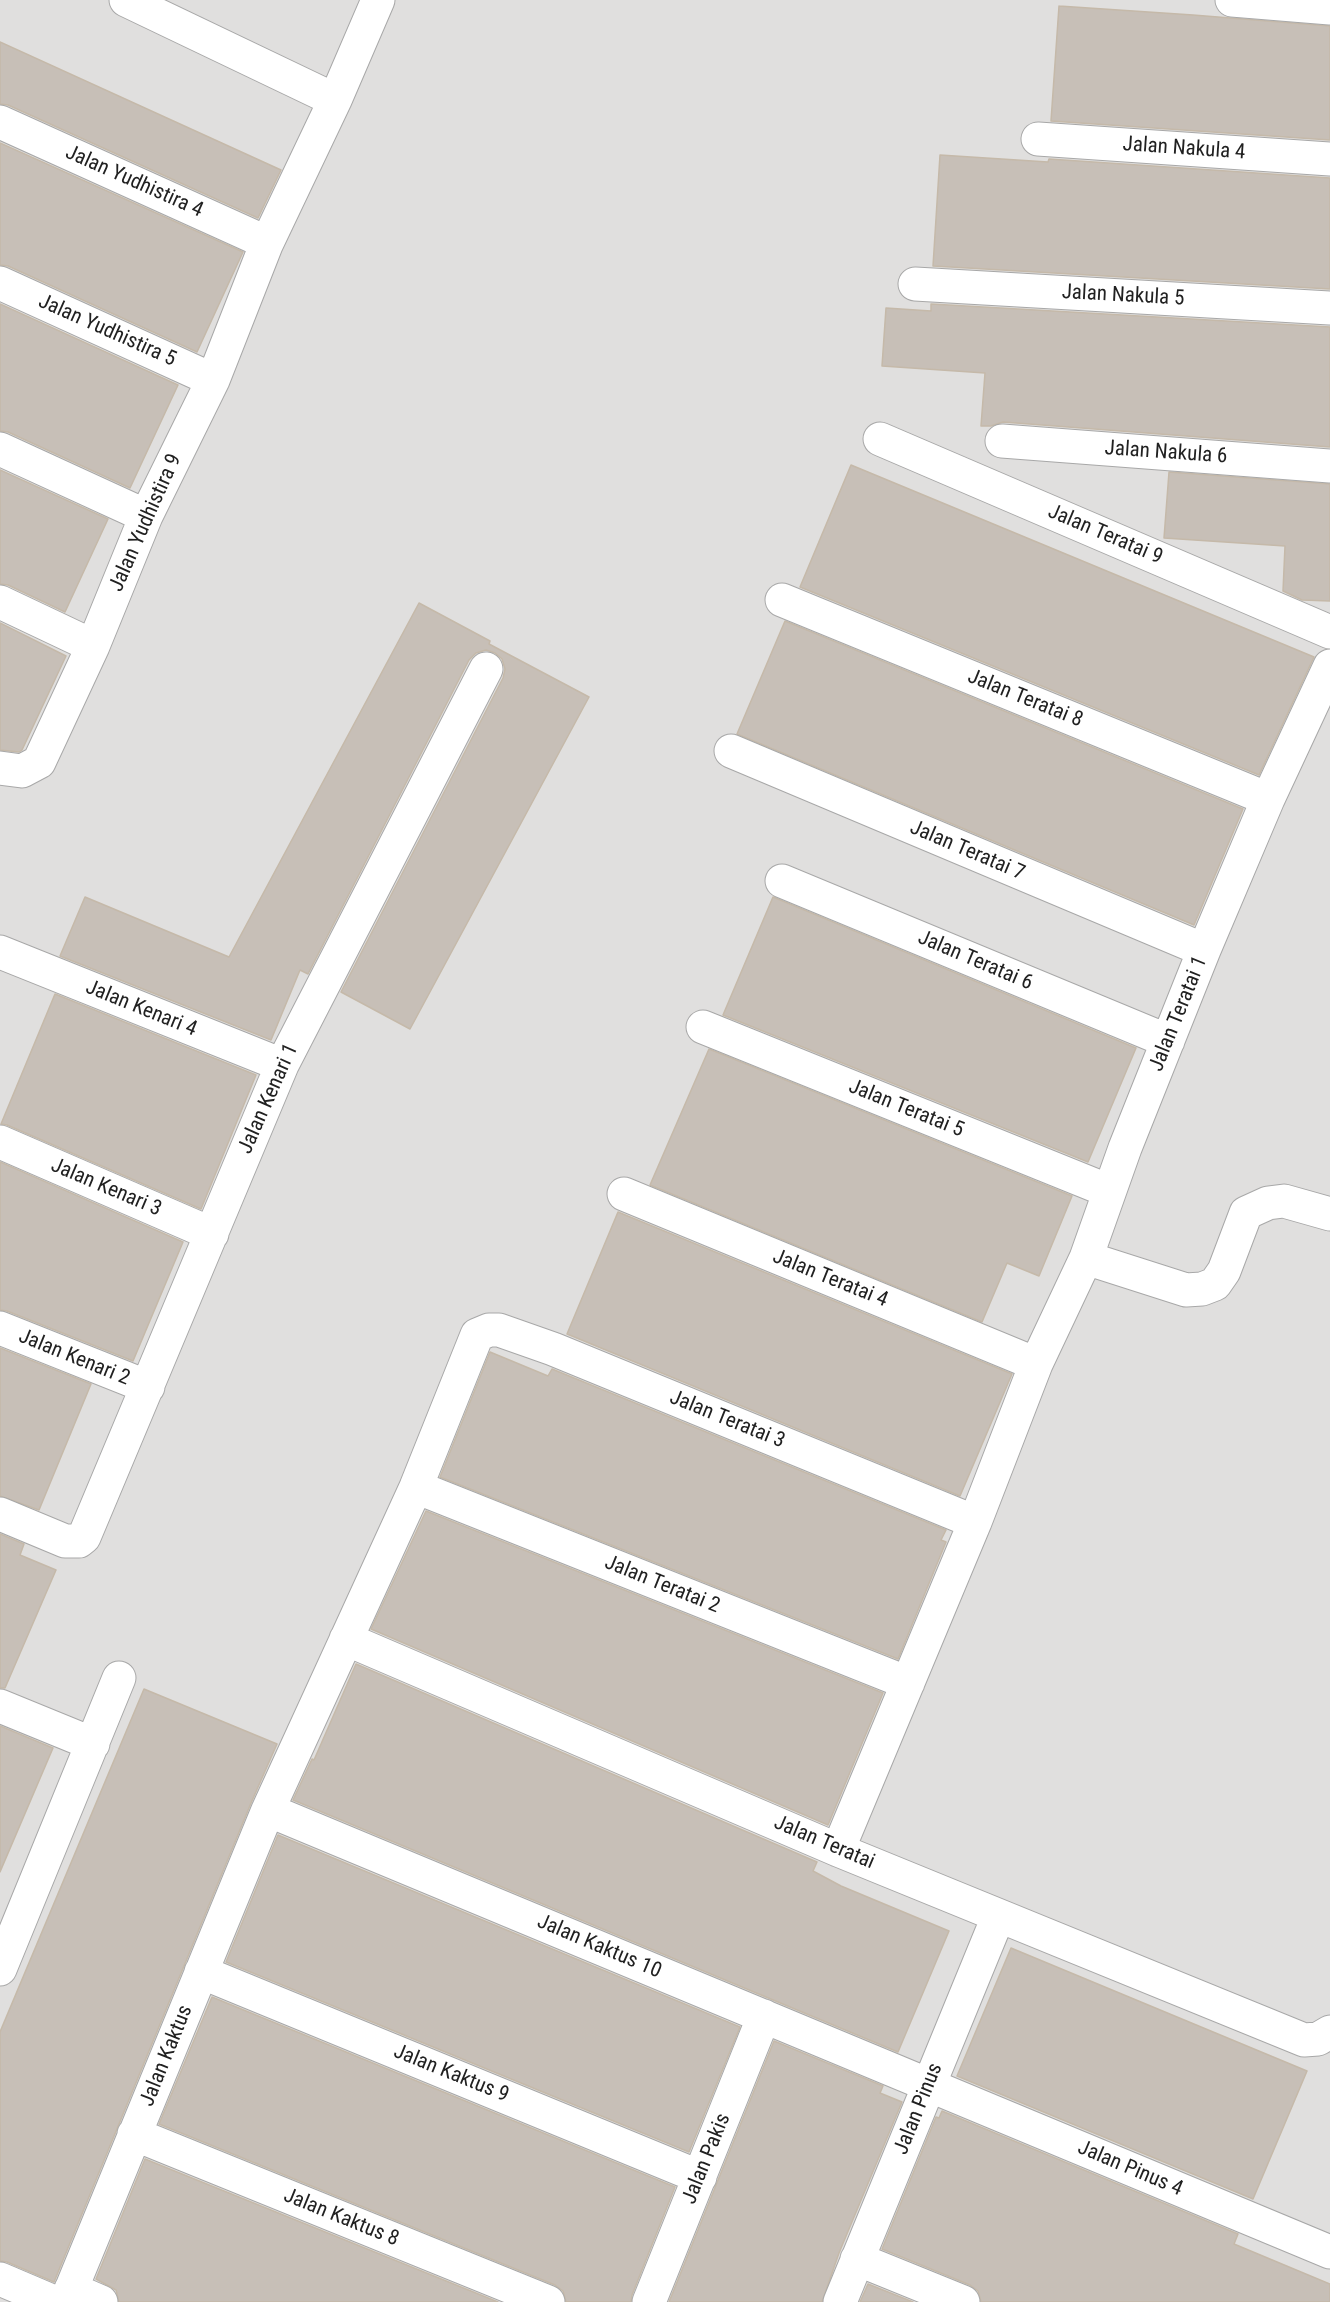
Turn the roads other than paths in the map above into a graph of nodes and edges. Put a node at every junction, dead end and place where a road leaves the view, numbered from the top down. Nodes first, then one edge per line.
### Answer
1 (126, 0) edge
2 (378, 0) edge
3 (1232, 0) edge
4 (1330, 8) edge
5 (335, 100) junction
6 (0, 122) edge
7 (1038, 139) dead end
8 (1330, 159) edge
9 (266, 245) junction
10 (0, 283) edge
11 (915, 284) dead end
12 (1330, 308) edge
13 (213, 380) junction
14 (880, 439) dead end
15 (1002, 441) dead end
16 (0, 449) edge
17 (1330, 466) edge
18 (146, 516) junction
19 (782, 600) dead end
20 (0, 602) edge
21 (1330, 632) edge
22 (93, 645) junction
23 (1330, 666) edge
24 (486, 669) dead end
25 (731, 751) dead end
26 (0, 768) edge
27 (1268, 799) junction
28 (782, 881) dead end
29 (1204, 950) junction
30 (0, 952) edge
31 (703, 1027) dead end
32 (1168, 1041) junction
33 (282, 1065) junction
34 (0, 1142) edge
35 (1109, 1191) junction
36 (624, 1194) dead end
37 (1330, 1214) edge
38 (212, 1234) junction
39 (1086, 1257) junction
40 (0, 1328) edge
41 (477, 1335) joint
42 (1036, 1364) junction
43 (148, 1387) junction
44 (416, 1487) junction
45 (0, 1514) edge
46 (975, 1522) junction
47 (346, 1640) junction
48 (119, 1678) dead end
49 (908, 1683) junction
50 (0, 1706) edge
51 (93, 1744) junction
52 (268, 1810) junction
53 (838, 1850) junction
54 (13, 1900) edge
55 (999, 1917) junction
56 (0, 1969) edge
57 (201, 1972) junction
58 (765, 2016) junction
59 (1317, 2036) edge
60 (929, 2085) junction
61 (134, 2134) junction
62 (700, 2177) junction
63 (1330, 2252) edge
64 (857, 2259) junction
65 (0, 2279) edge
66 (63, 2298) edge
67 (102, 2302) edge
68 (548, 2302) edge
69 (650, 2302) edge
70 (840, 2302) edge
71 (963, 2302) edge

1 - 5 street
2 - 5 street, Jalan Yudhistira 9
3 - 4 street
5 - 9 street, Jalan Yudhistira 9
6 - 9 street, Jalan Yudhistira 4
7 - 8 street, Jalan Nakula 4
9 - 13 street, Jalan Yudhistira 9
10 - 13 street, Jalan Yudhistira 5
11 - 12 street, Jalan Nakula 5
13 - 18 street, Jalan Yudhistira 9
14 - 21 street, Jalan Teratai 9
15 - 17 street, Jalan Nakula 6
16 - 18 street
18 - 22 street, Jalan Yudhistira 9
19 - 27 street, Jalan Teratai 8
20 - 22 street
22 - 26 street, Jalan Yudhistira 9
23 - 27 street, Jalan Teratai 1
24 - 33 street, Jalan Kenari 1
25 - 29 street, Jalan Teratai 7
27 - 29 street, Jalan Teratai 1
28 - 32 street, Jalan Teratai 6
29 - 32 street, Jalan Teratai 1
30 - 33 street, Jalan Kenari 4
31 - 35 street, Jalan Teratai 5
32 - 35 street, Jalan Teratai 1
33 - 38 street, Jalan Kenari 1
34 - 38 street, Jalan Kenari 3
35 - 39 street, Jalan Teratai 1
36 - 42 street, Jalan Teratai 4
37 - 39 street
38 - 43 street, Jalan Kenari 1
39 - 42 street, Jalan Teratai 1
40 - 43 street, Jalan Kenari 2
41 - 44 street, Jalan Kaktus
41 - 46 street, Jalan Teratai 3
42 - 46 street, Jalan Teratai 1
43 - 45 street, Jalan Kenari 1
44 - 47 street, Jalan Kaktus
44 - 49 street, Jalan Teratai 2
46 - 49 street, Jalan Teratai 1
47 - 52 street, Jalan Kaktus
47 - 53 street, Jalan Teratai
48 - 51 street
49 - 53 street, Jalan Teratai 1
50 - 51 street
51 - 54 street
52 - 57 street, Jalan Kaktus
52 - 58 street, Jalan Kaktus 10
53 - 55 street, Jalan Teratai
54 - 56 street
55 - 59 street, Jalan Teratai
55 - 60 street, Jalan Pinus
57 - 61 street, Jalan Kaktus
57 - 62 street, Jalan Kaktus 9
58 - 60 street, Jalan Kaktus 10
58 - 62 street, Jalan Pakis
60 - 63 street, Jalan Pinus 4
60 - 64 street, Jalan Pinus
61 - 66 street, Jalan Kaktus
61 - 68 street, Jalan Kaktus 8
62 - 69 street, Jalan Pakis
64 - 70 street, Jalan Pinus
64 - 71 street
65 - 66 street
66 - 67 street

